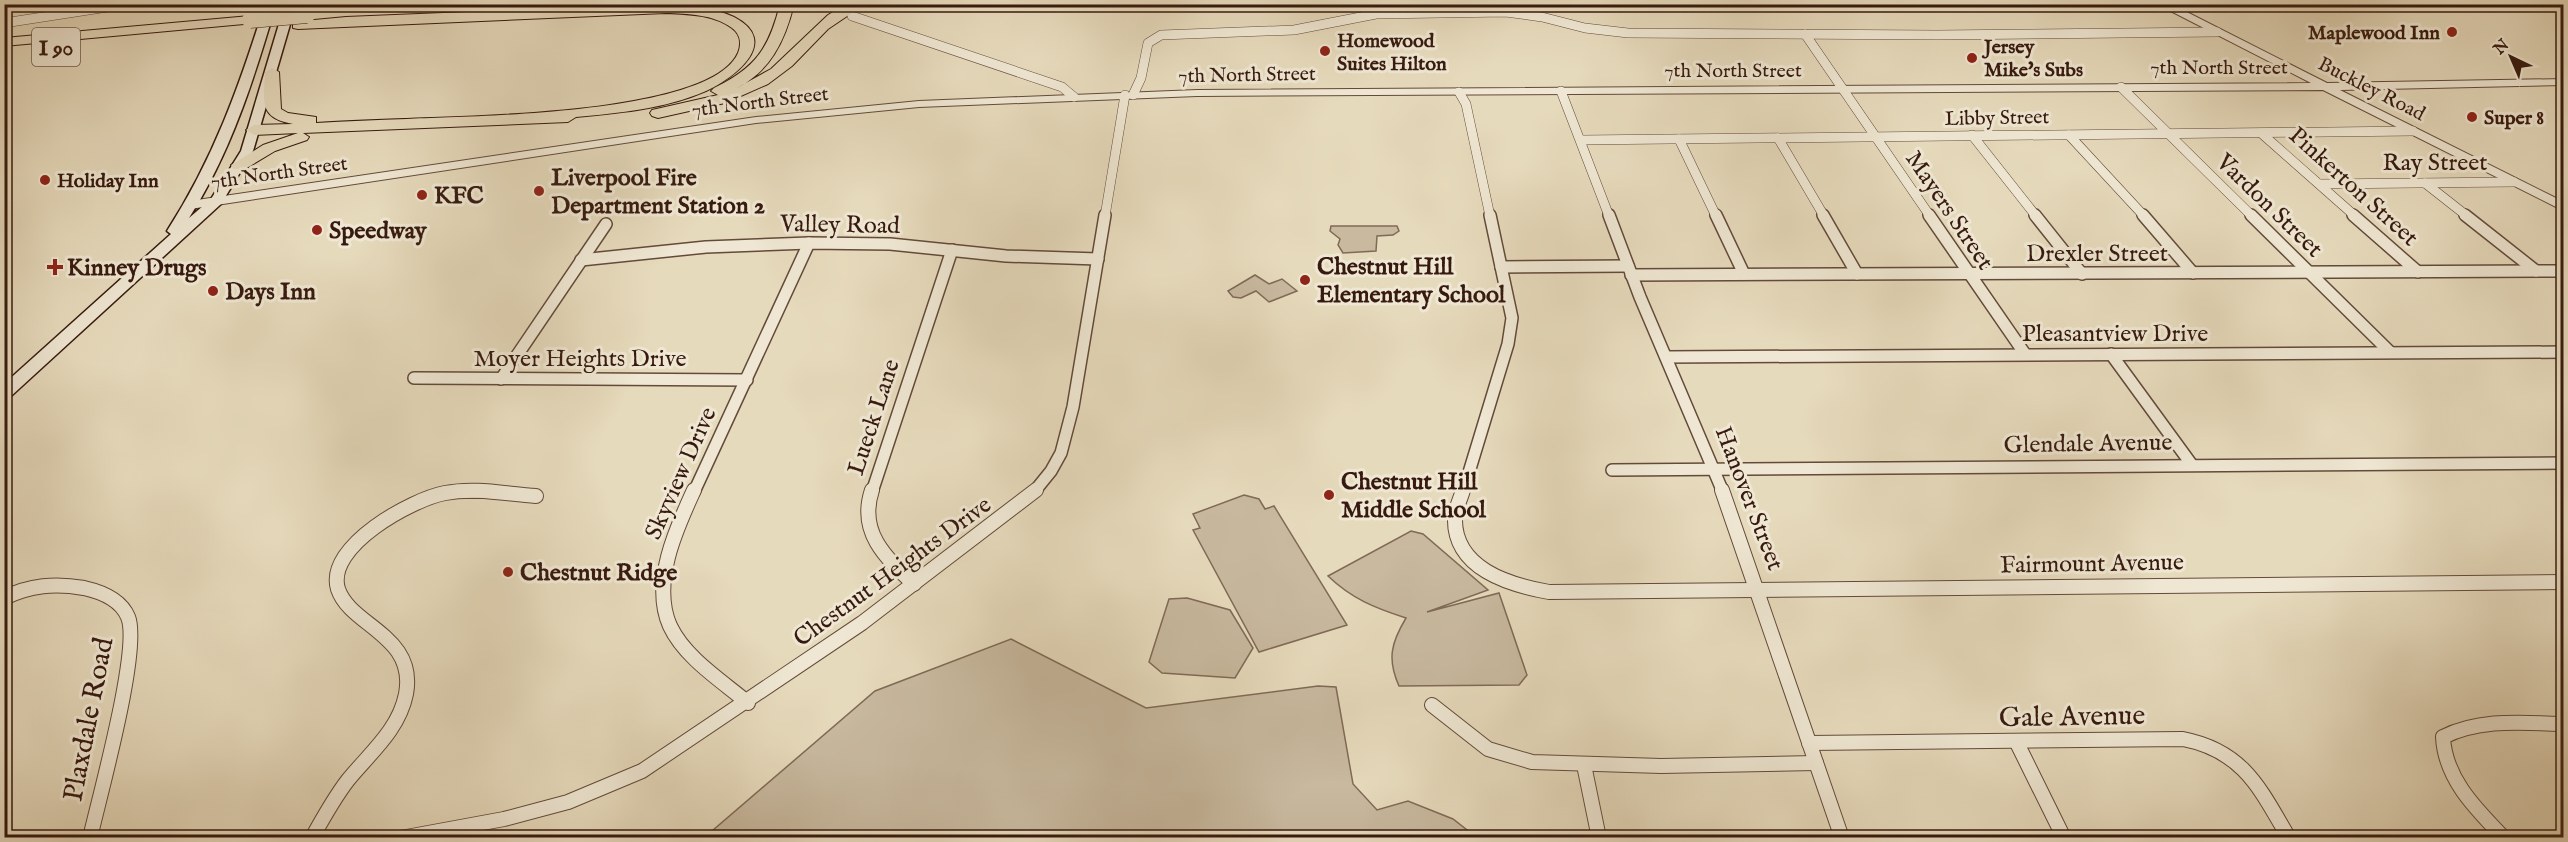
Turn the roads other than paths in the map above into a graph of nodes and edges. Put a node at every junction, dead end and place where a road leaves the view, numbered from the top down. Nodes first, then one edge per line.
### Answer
1 (127, 4) edge
2 (271, 4) edge
3 (291, 4) edge
4 (420, 4) edge
5 (522, 4) edge
6 (781, 4) edge
7 (787, 4) edge
8 (2162, 4) edge
9 (855, 10) edge
10 (303, 20) junction
11 (333, 22) junction
12 (4, 23) edge
13 (249, 25) junction
14 (2217, 32) junction
15 (1805, 34) junction
16 (4, 42) edge
17 (4, 51) edge
18 (255, 56) junction
19 (272, 72) junction
20 (2564, 82) edge
21 (2325, 86) junction
22 (2121, 87) junction
23 (1841, 89) junction
24 (1562, 91) junction
25 (1459, 92) junction
26 (1129, 95) junction
27 (1074, 97) junction
28 (553, 115) junction
29 (607, 115) junction
30 (414, 122) junction
31 (229, 129) junction
32 (254, 130) junction
33 (2413, 131) junction
34 (2261, 133) junction
35 (2167, 134) junction
36 (1972, 135) junction
37 (2069, 135) junction
38 (1875, 137) junction
39 (1778, 138) junction
40 (1678, 139) junction
41 (1582, 140) junction
42 (233, 176) junction
43 (2514, 182) junction
44 (2425, 183) junction
45 (2320, 184) junction
46 (268, 193) junction
47 (216, 201) junction
48 (190, 205) junction
49 (2564, 207) edge
50 (606, 224) dead end
51 (809, 243) junction
52 (162, 250) junction
53 (952, 250) junction
54 (1098, 259) junction
55 (581, 260) junction
56 (1501, 267) junction
57 (1630, 271) junction
58 (2536, 271) junction
59 (2564, 271) edge
60 (2418, 272) junction
61 (2193, 273) junction
62 (2309, 273) junction
63 (1744, 274) junction
64 (1857, 274) junction
65 (1969, 274) junction
66 (2082, 274) junction
67 (2390, 352) junction
68 (2564, 352) edge
69 (2025, 354) junction
70 (2111, 354) junction
71 (1666, 357) junction
72 (414, 378) dead end
73 (501, 379) junction
74 (747, 380) junction
75 (4, 393) edge
76 (2564, 463) edge
77 (2192, 465) junction
78 (1714, 469) junction
79 (1612, 470) dead end
80 (536, 496) dead end
81 (2564, 582) edge
82 (914, 584) junction
83 (1759, 589) junction
84 (4, 598) edge
85 (748, 703) junction
86 (1432, 705) dead end
87 (2564, 724) edge
88 (2016, 741) junction
89 (1809, 743) junction
90 (1816, 763) junction
91 (1584, 765) junction
92 (90, 837) edge
93 (312, 837) edge
94 (401, 837) edge
95 (1599, 837) edge
96 (1842, 837) edge
97 (2064, 837) edge
98 (2289, 837) edge
99 (2504, 837) edge

1 - 12 street
2 - 18 main road
3 - 19 main road
4 - 10 highway, I 90
5 - 11 highway, I 90
6 - 28 highway
7 - 29 highway
8 - 14 street, Buckley Road
9 - 27 street
9 - 29 highway
10 - 11 highway, I 90
10 - 13 highway, I 90
11 - 28 highway
13 - 16 highway, I 90
13 - 17 highway, I 90
14 - 15 street, Chestnut Heights Drive
14 - 21 street, Buckley Road
15 - 23 street, Mayers Street
15 - 26 street, Chestnut Heights Drive
18 - 31 main road
18 - 32 main road
19 - 30 highway
19 - 32 main road
20 - 21 street, 7th North Street
21 - 22 street, 7th North Street
21 - 33 street, Buckley Road
22 - 23 street, 7th North Street
22 - 35 street, Vardon Street
23 - 24 street, 7th North Street
23 - 38 street, Mayers Street
24 - 25 street, 7th North Street
24 - 41 street, Hanover Street
25 - 26 street, 7th North Street
25 - 56 street, Fairmount Avenue
26 - 27 street, 7th North Street
26 - 54 street, Chestnut Heights Drive
27 - 46 street, 7th North Street
28 - 30 highway
29 - 30 highway
30 - 32 highway
30 - 42 highway
31 - 32 main road
31 - 42 main road
31 - 48 main road
32 - 42 main road
33 - 34 street, Libby Street
33 - 43 street, Buckley Road
34 - 35 street, Libby Street
34 - 45 street, Pinkerton Street
35 - 37 street, Libby Street
35 - 62 street, Vardon Street
36 - 37 street, Libby Street
36 - 38 street, Libby Street
36 - 66 street
37 - 61 street
38 - 39 street, Libby Street
38 - 65 street, Mayers Street
39 - 40 street, Libby Street
39 - 64 street
40 - 41 street, Libby Street
40 - 63 street
41 - 57 street, Hanover Street
42 - 46 street
42 - 47 main road
43 - 44 street, Ray Street
43 - 49 street, Buckley Road
44 - 45 street, Ray Street
44 - 58 street
45 - 60 street, Pinkerton Street
46 - 47 street, 7th North Street
47 - 48 street, 7th North Street
47 - 52 main road
48 - 52 main road
50 - 55 street
51 - 53 street, Valley Road
51 - 55 street, Valley Road
51 - 74 street, Skyview Drive
52 - 75 main road
53 - 54 street, Valley Road
53 - 82 street, Lueck Lane
54 - 82 street, Chestnut Heights Drive
55 - 73 street
56 - 57 street, Drexler Street
56 - 83 street, Fairmount Avenue
57 - 63 street, Drexler Street
57 - 71 street, Hanover Street
58 - 59 street, Drexler Street
58 - 60 street, Drexler Street
60 - 62 street, Drexler Street
61 - 62 street, Drexler Street
61 - 66 street, Drexler Street
62 - 67 street, Vardon Street
63 - 64 street, Drexler Street
64 - 65 street, Drexler Street
65 - 66 street, Drexler Street
65 - 69 street, Mayers Street
67 - 68 street, Pleasantview Drive
67 - 70 street, Pleasantview Drive
69 - 70 street, Pleasantview Drive
69 - 71 street, Pleasantview Drive
70 - 77 street
71 - 78 street, Hanover Street
72 - 73 street, Moyer Heights Drive
73 - 74 street, Moyer Heights Drive
74 - 85 street, Skyview Drive
76 - 77 street, Glendale Avenue
77 - 78 street, Glendale Avenue
78 - 79 street, Glendale Avenue
78 - 83 street, Hanover Street
80 - 93 street
81 - 83 street, Fairmount Avenue
82 - 85 street, Chestnut Heights Drive
83 - 89 street, Hanover Street
84 - 92 street, Plaxdale Road
85 - 94 street, Chestnut Heights Drive
86 - 91 street
87 - 99 street
88 - 89 street, Gale Avenue
88 - 97 street
88 - 98 street, Gale Avenue
89 - 90 street, Hanover Street
90 - 91 street
90 - 96 street
91 - 95 street

